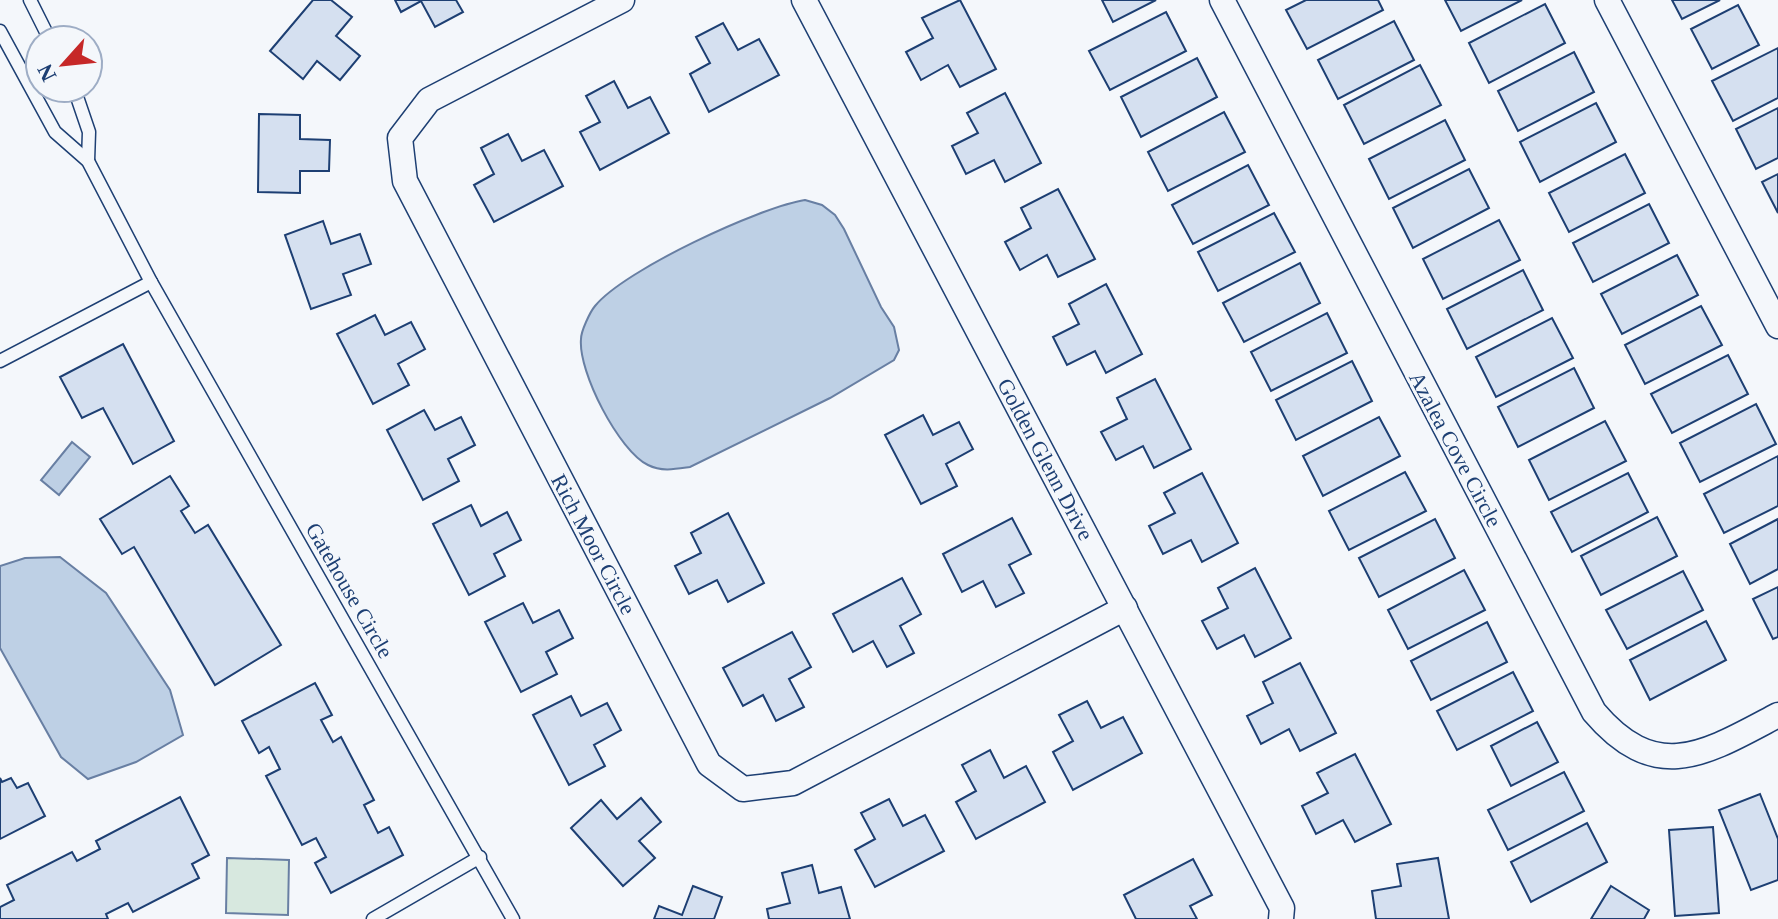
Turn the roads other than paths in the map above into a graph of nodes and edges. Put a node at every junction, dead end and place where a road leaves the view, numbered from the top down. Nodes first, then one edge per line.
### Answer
1 (30, 0) edge
2 (622, 0) edge
3 (804, 0) edge
4 (1222, 0) edge
5 (1607, 0) edge
6 (42, 24) edge
7 (0, 31) edge
8 (79, 104) edge
9 (88, 161) junction
10 (151, 282) junction
11 (1778, 326) edge
12 (0, 361) edge
13 (1125, 608) junction
14 (1778, 715) edge
15 (480, 857) junction
16 (373, 919) edge
17 (513, 919) edge
18 (1281, 919) edge

1 - 6 lane
2 - 13 street, Rich Moor Circle
3 - 13 street, Golden Glenn Drive
4 - 14 street, Azalea Cove Circle
5 - 11 street
7 - 9 lane, Gatehouse Circle
8 - 9 lane, Gatehouse Circle
9 - 10 lane, Gatehouse Circle
10 - 12 lane
10 - 15 lane, Gatehouse Circle
13 - 18 street, Golden Glenn Drive
15 - 16 lane
15 - 17 lane, Gatehouse Circle

